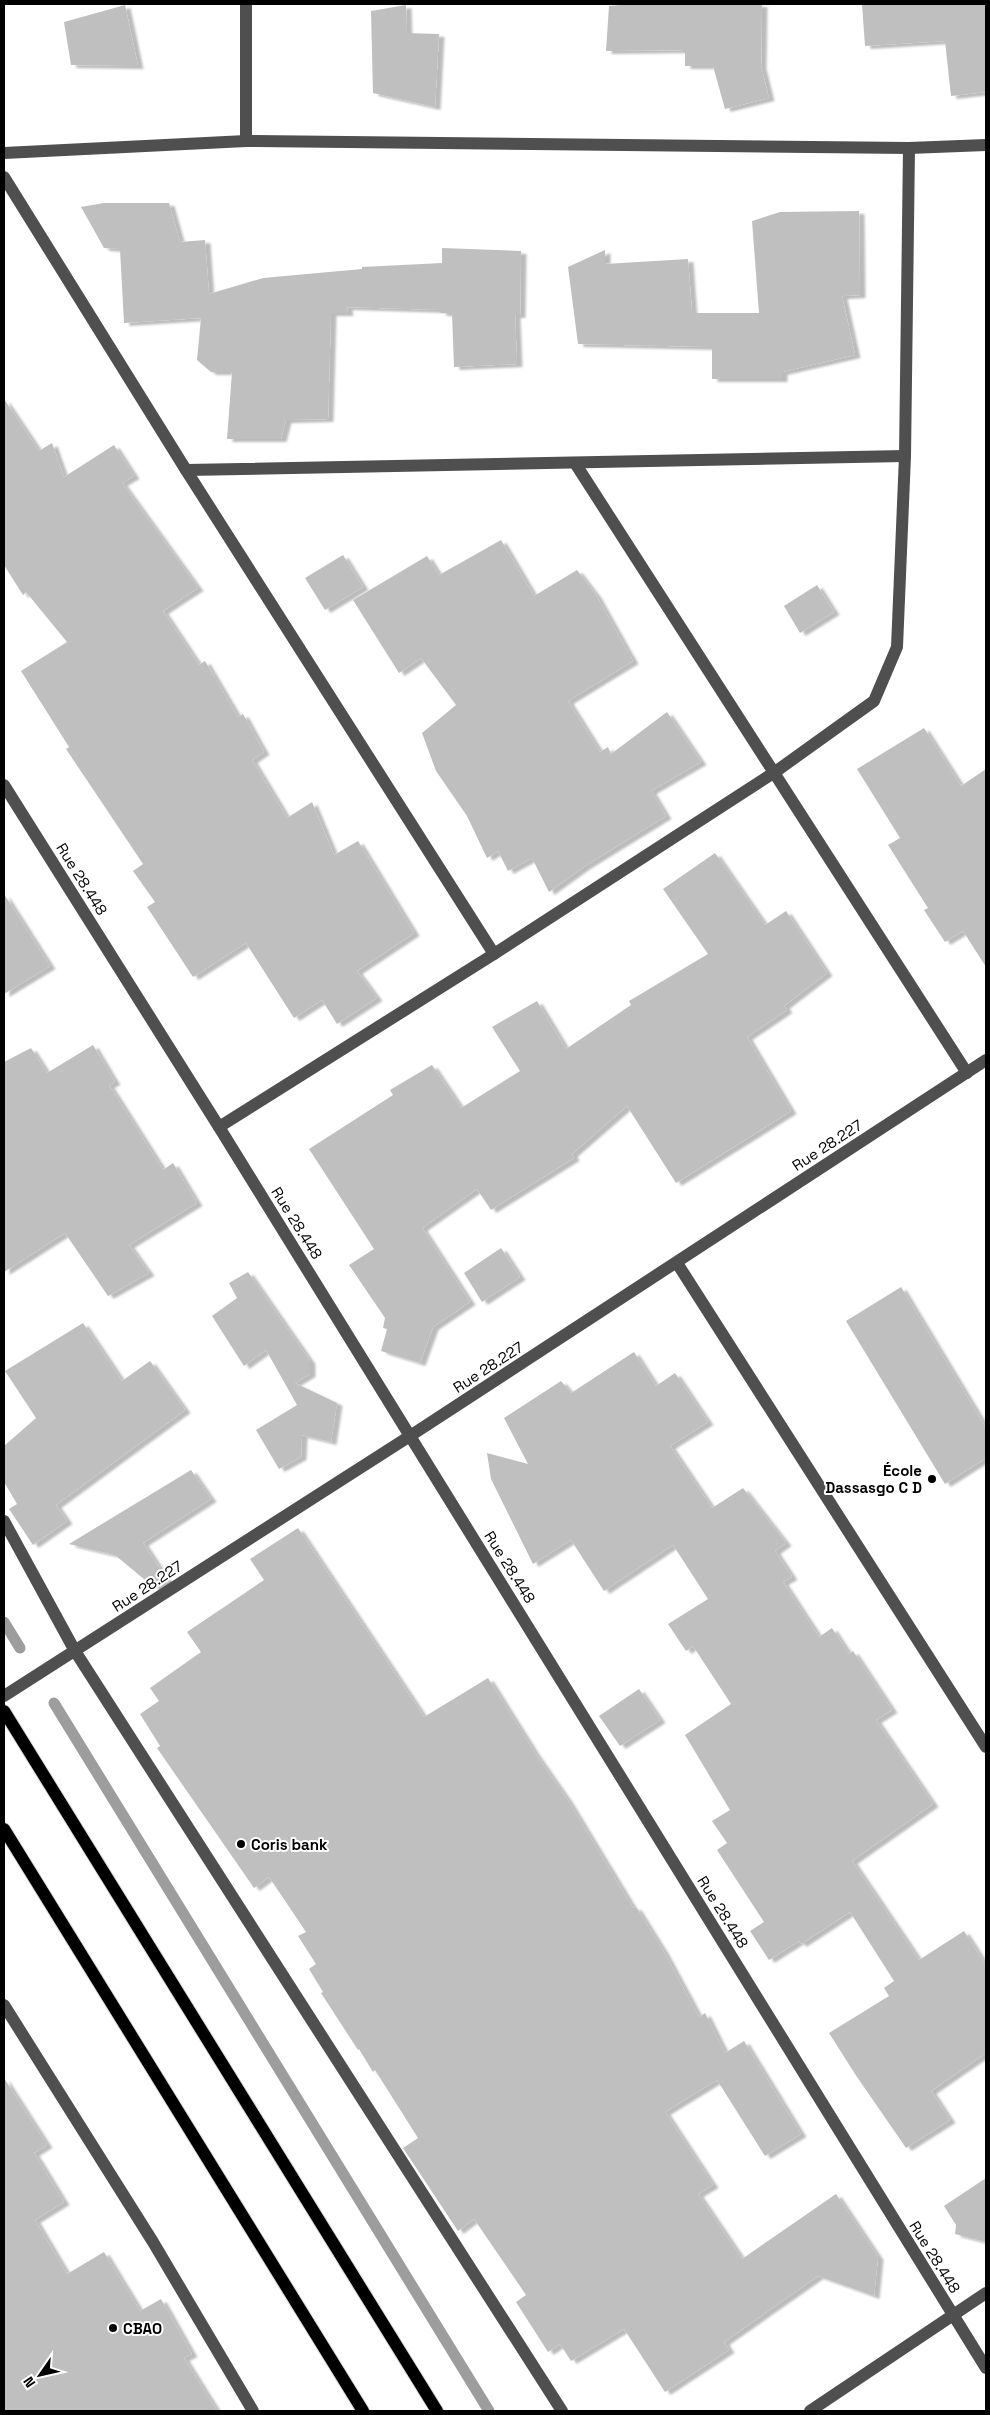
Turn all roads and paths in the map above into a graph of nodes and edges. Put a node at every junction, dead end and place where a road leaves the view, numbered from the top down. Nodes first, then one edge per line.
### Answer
1 (246, 4) edge
2 (246, 141) junction
3 (986, 145) edge
4 (909, 148) junction
5 (4, 153) edge
6 (4, 177) edge
7 (905, 456) junction
8 (575, 463) junction
9 (186, 470) junction
10 (775, 772) junction
11 (4, 785) edge
12 (494, 954) junction
13 (986, 1060) edge
14 (967, 1073) junction
15 (218, 1127) junction
16 (678, 1263) junction
17 (410, 1436) junction
18 (4, 1521) edge
19 (75, 1651) junction
20 (4, 1696) edge
21 (4, 1711) edge
22 (986, 1747) edge
23 (4, 1829) edge
24 (4, 2005) edge
25 (986, 2293) edge
26 (952, 2315) junction
27 (986, 2368) edge
28 (252, 2411) edge
29 (363, 2411) edge
30 (437, 2411) edge
31 (562, 2411) edge
32 (810, 2411) edge

1 - 2 street
2 - 4 street
2 - 5 street
3 - 4 street
4 - 7 street
6 - 9 street
7 - 8 street
7 - 10 street
8 - 9 street
8 - 10 street
9 - 12 street
10 - 12 street
10 - 14 street
11 - 15 street, Rue 28.448
12 - 15 street
13 - 14 street, Rue 28.227
14 - 16 street, Rue 28.227
15 - 17 street, Rue 28.448
16 - 17 street, Rue 28.227
16 - 22 street
17 - 19 street, Rue 28.227
17 - 26 street, Rue 28.448
18 - 19 street
19 - 20 street, Rue 28.227
19 - 31 street
21 - 30 main road
23 - 29 main road
24 - 28 street
25 - 26 street
26 - 27 street, Rue 28.448
26 - 32 street

